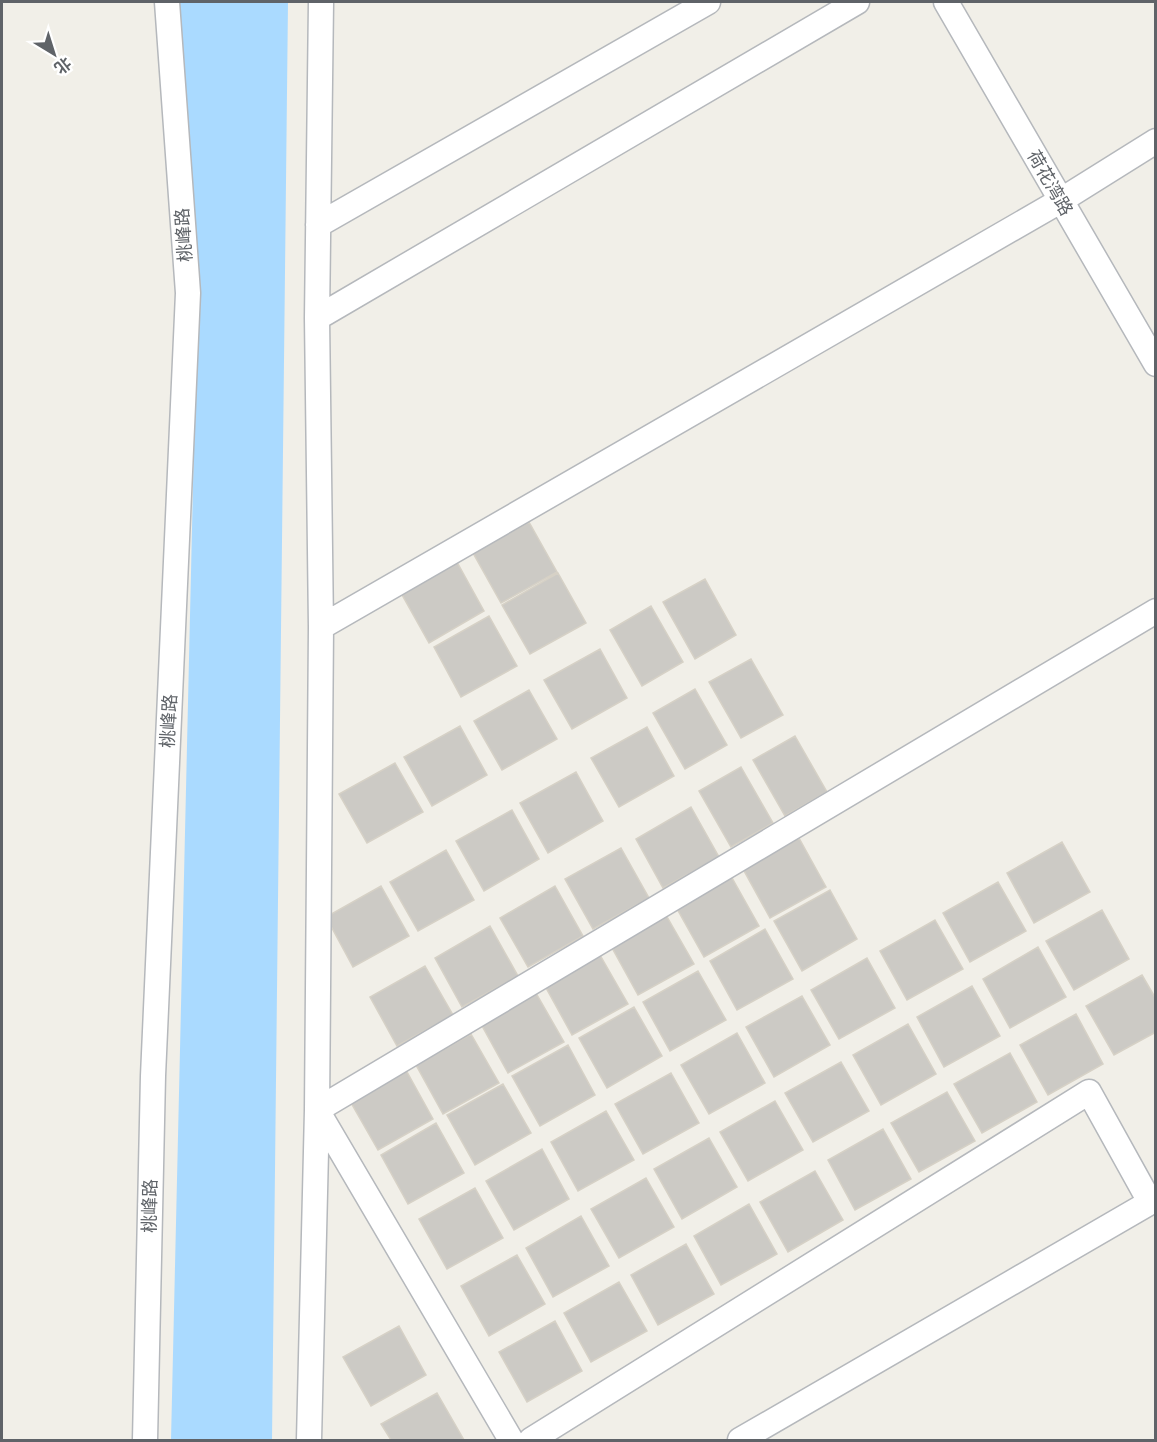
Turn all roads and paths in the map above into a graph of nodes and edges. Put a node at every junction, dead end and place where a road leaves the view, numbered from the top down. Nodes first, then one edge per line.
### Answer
1 (167, 2) edge
2 (321, 2) edge
3 (708, 2) edge
4 (857, 2) edge
5 (946, 2) edge
6 (1155, 141) edge
7 (1060, 201) junction
8 (318, 225) junction
9 (317, 318) junction
10 (1155, 364) edge
11 (1155, 611) edge
12 (321, 627) junction
13 (317, 1110) junction
14 (1153, 1200) edge
15 (145, 1440) edge
16 (309, 1440) edge
17 (521, 1440) edge
18 (740, 1440) edge

1 - 15 street, 桃峰路
2 - 8 street
3 - 8 street
4 - 9 street
5 - 7 street, 荷花湾路
6 - 7 street
7 - 10 street, 荷花湾路
7 - 12 street
8 - 9 street
9 - 12 street
11 - 13 street
12 - 13 street
13 - 16 street
13 - 17 street
14 - 17 street
14 - 18 street

